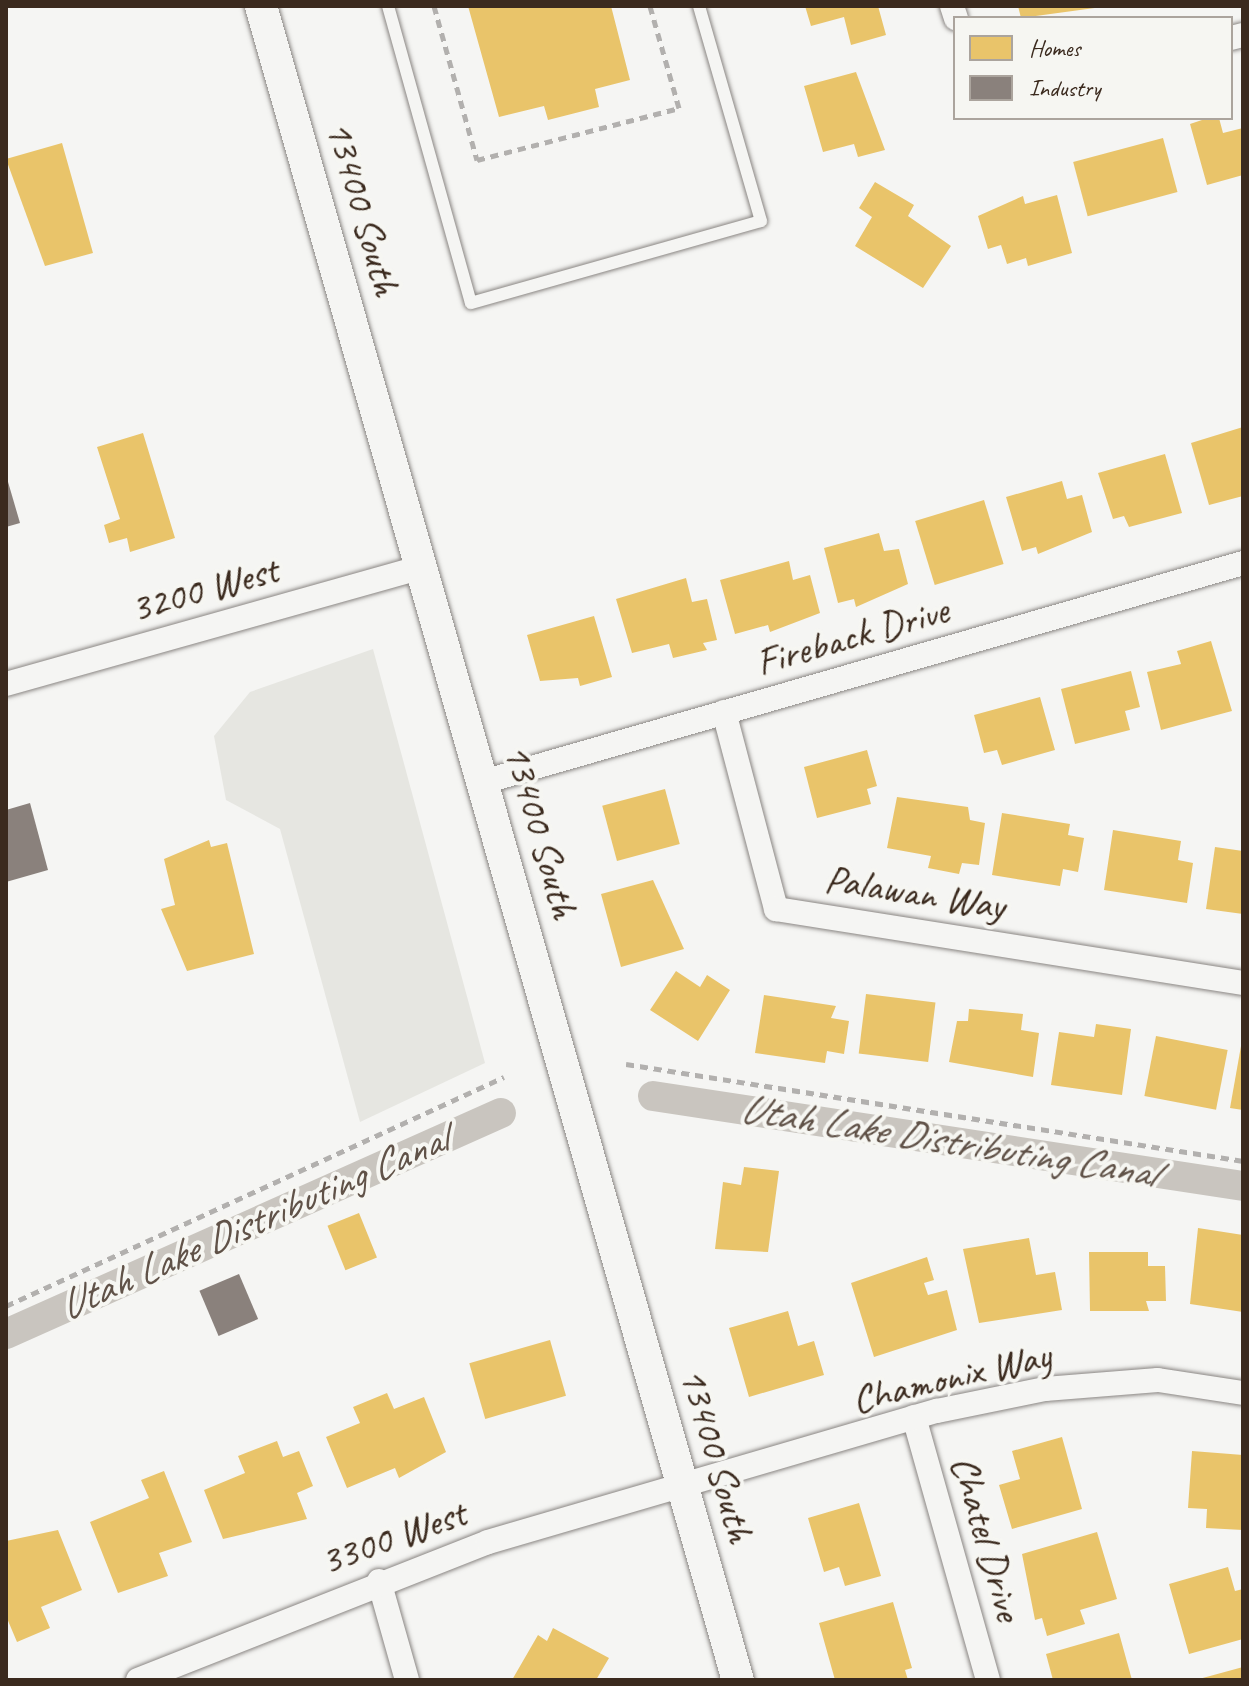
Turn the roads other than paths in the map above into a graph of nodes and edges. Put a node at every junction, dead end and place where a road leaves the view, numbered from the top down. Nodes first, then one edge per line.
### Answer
1 (261, 6) edge
2 (388, 6) edge
3 (699, 6) edge
4 (1243, 563) edge
5 (422, 567) junction
6 (6, 684) edge
7 (724, 712) junction
8 (483, 782) junction
9 (1243, 983) edge
10 (1243, 1393) edge
11 (914, 1417) junction
12 (683, 1489) junction
13 (379, 1581) junction
14 (138, 1680) edge
15 (407, 1680) edge
16 (738, 1680) edge
17 (988, 1680) edge

1 - 5 main road, 13400 South
2 - 3 lane
4 - 7 street, Fireback Drive
5 - 6 street, 3200 West
5 - 8 main road, 13400 South
7 - 8 street, Fireback Drive
7 - 9 street, Palawan Way
8 - 12 main road, 13400 South
10 - 11 street, Chamonix Way
11 - 12 street, Chamonix Way
11 - 17 street, Chatel Drive
12 - 13 street, 3300 West
12 - 16 main road, 13400 South
13 - 14 street, 3300 West
13 - 15 street

